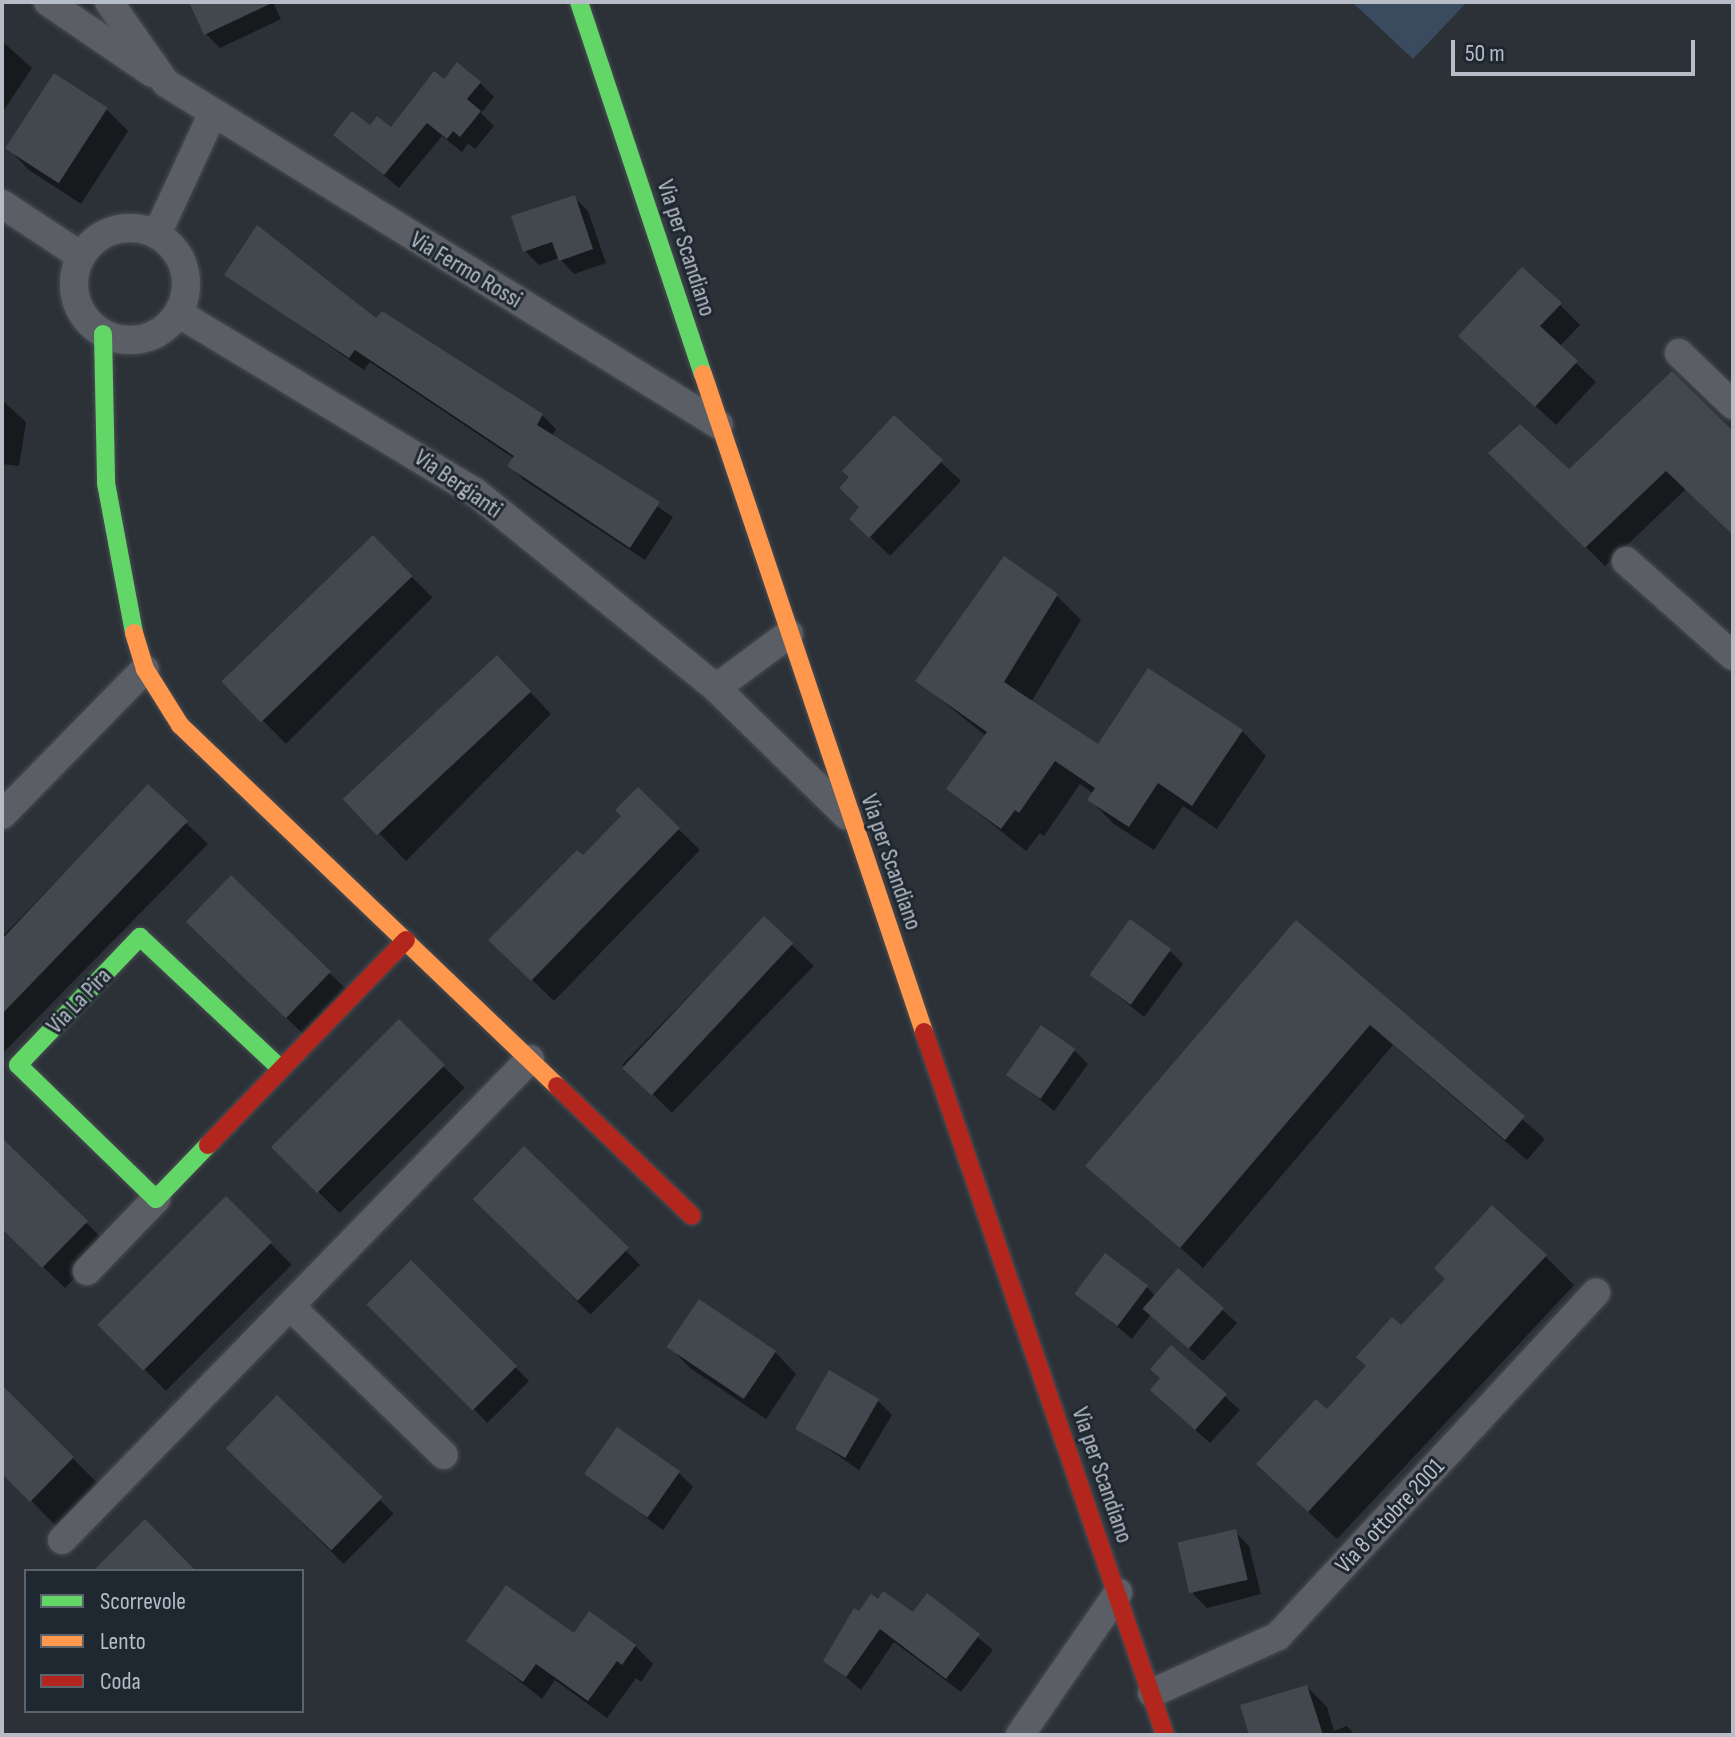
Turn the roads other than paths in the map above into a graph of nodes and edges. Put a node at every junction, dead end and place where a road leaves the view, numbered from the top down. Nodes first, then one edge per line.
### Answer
1 (48, 2) edge
2 (109, 2) edge
3 (579, 2) edge
4 (166, 83) junction
5 (212, 115) junction
6 (2, 204) edge
7 (157, 234) junction
8 (81, 256) junction
9 (178, 313) junction
10 (103, 334) junction
11 (1679, 353) dead end
12 (1733, 405) edge
13 (719, 425) junction
14 (1626, 561) dead end
15 (789, 634) junction
16 (1733, 656) edge
17 (145, 669) junction
18 (716, 688) junction
19 (3, 811) edge
20 (851, 819) junction
21 (406, 940) junction
22 (530, 1059) junction
23 (281, 1069) junction
24 (156, 1199) junction
25 (692, 1216) dead end
26 (87, 1271) dead end
27 (1596, 1293) dead end
28 (290, 1306) junction
29 (444, 1455) dead end
30 (62, 1540) dead end
31 (1118, 1593) junction
32 (1152, 1693) junction
33 (1020, 1735) edge
34 (1165, 1735) edge

1 - 4 street, Via Fermo Rossi
2 - 4 street, Via Fermo Rossi
3 - 13 street, Via per Scandiano
4 - 5 street, Via Fermo Rossi
5 - 7 street
5 - 13 street, Via Fermo Rossi
6 - 8 street
7 - 8 street
7 - 9 street
8 - 10 street
9 - 10 street
9 - 18 street, Via Bergianti
10 - 17 street
11 - 12 street
13 - 15 street, Via per Scandiano
14 - 16 street
15 - 18 street
15 - 20 street, Via per Scandiano
17 - 19 street
17 - 21 street
18 - 20 street, Via Bergianti
20 - 31 street, Via per Scandiano
21 - 22 street
21 - 23 street
22 - 25 street
22 - 28 street
23 - 24 street
23 - 24 street, Via La Pira
24 - 26 street
27 - 32 street, Via 8 ottobre 2001
28 - 29 street
28 - 30 street
31 - 32 street, Via per Scandiano
31 - 33 street
32 - 34 street, Via per Scandiano

